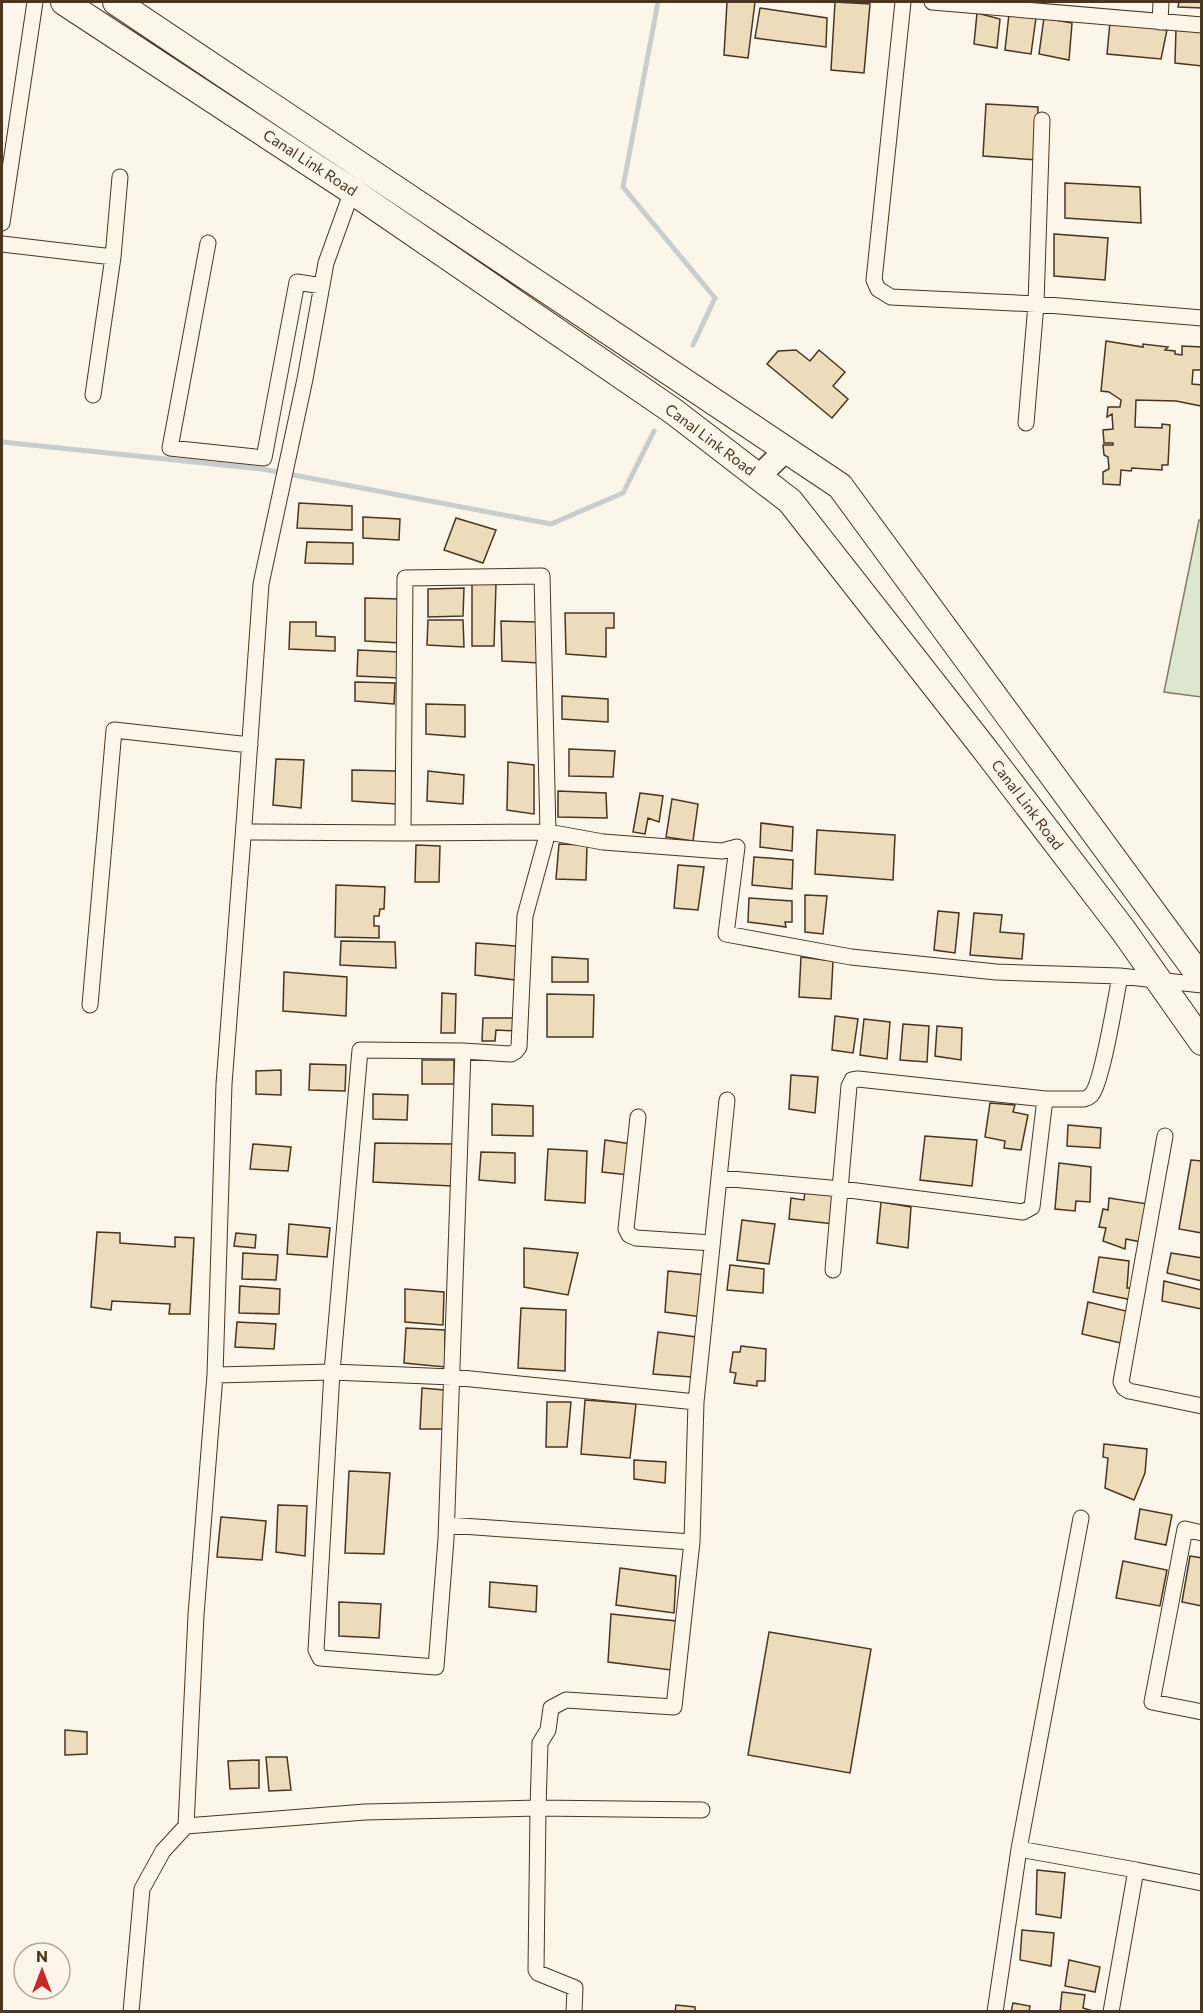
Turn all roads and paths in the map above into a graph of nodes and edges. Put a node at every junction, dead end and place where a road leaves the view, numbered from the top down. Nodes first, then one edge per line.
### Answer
1 (35, 2) edge
2 (64, 2) edge
3 (116, 2) edge
4 (903, 2) edge
5 (932, 2) edge
6 (1161, 2) edge
7 (1047, 6) edge
8 (1160, 21) junction
9 (1202, 25) edge
10 (1042, 120) dead end
11 (120, 177) dead end
12 (352, 191) junction
13 (2, 223) edge
14 (208, 243) dead end
15 (2, 244) edge
16 (113, 257) junction
17 (322, 286) junction
18 (1036, 304) junction
19 (1202, 318) edge
20 (93, 395) dead end
21 (1026, 423) dead end
22 (268, 442) junction
23 (291, 446) junction
24 (786, 450) junction
25 (758, 477) junction
26 (250, 745) junction
27 (244, 832) junction
28 (548, 832) junction
29 (403, 833) junction
30 (1120, 976) junction
31 (1202, 979) edge
32 (1160, 981) junction
33 (1202, 985) edge
34 (90, 1005) dead end
35 (1202, 1042) edge
36 (463, 1052) junction
37 (1045, 1099) junction
38 (727, 1100) dead end
39 (638, 1117) dead end
40 (1165, 1137) dead end
41 (720, 1178) junction
42 (841, 1190) junction
43 (712, 1243) junction
44 (833, 1270) dead end
45 (332, 1372) junction
46 (214, 1375) junction
47 (452, 1377) junction
48 (696, 1402) junction
49 (1202, 1406) edge
50 (1081, 1518) dead end
51 (447, 1525) junction
52 (1202, 1533) edge
53 (692, 1542) junction
54 (1202, 1712) edge
55 (538, 1808) junction
56 (702, 1810) dead end
57 (186, 1827) junction
58 (1019, 1849) junction
59 (1136, 1870) junction
60 (1202, 1883) edge
61 (131, 2012) edge
62 (574, 2012) edge
63 (995, 2012) edge
64 (1112, 2012) edge

1 - 13 street
2 - 12 main road, Canal Link Road
3 - 24 main road, Canal Link Road
4 - 18 street
5 - 7 street
6 - 8 street
7 - 8 street
8 - 9 street
10 - 18 street
11 - 16 street
12 - 17 street
12 - 25 main road, Canal Link Road
14 - 22 street
15 - 16 street
16 - 20 street
17 - 22 street
17 - 23 street
18 - 19 street
18 - 21 street
22 - 23 street
23 - 26 street
24 - 25 main road
24 - 31 main road, Canal Link Road
25 - 32 main road, Canal Link Road
26 - 27 street
26 - 34 street
27 - 29 street
27 - 46 street
28 - 29 street
28 - 29 street
28 - 30 street
28 - 36 street
30 - 32 street
30 - 37 street
32 - 33 street
32 - 35 main road, Canal Link Road
36 - 45 street
36 - 47 street
37 - 42 street
37 - 42 street
38 - 41 street
39 - 43 street
40 - 49 street
41 - 42 street
41 - 43 street
42 - 44 street
43 - 48 street
45 - 46 street
45 - 47 street
45 - 51 street
46 - 57 street
47 - 48 street
47 - 51 street
48 - 53 street
50 - 58 street
51 - 53 street
52 - 54 street
53 - 55 street
55 - 56 street
55 - 57 street
55 - 62 street
57 - 61 street
58 - 59 street
58 - 63 street
59 - 60 street
59 - 64 street

